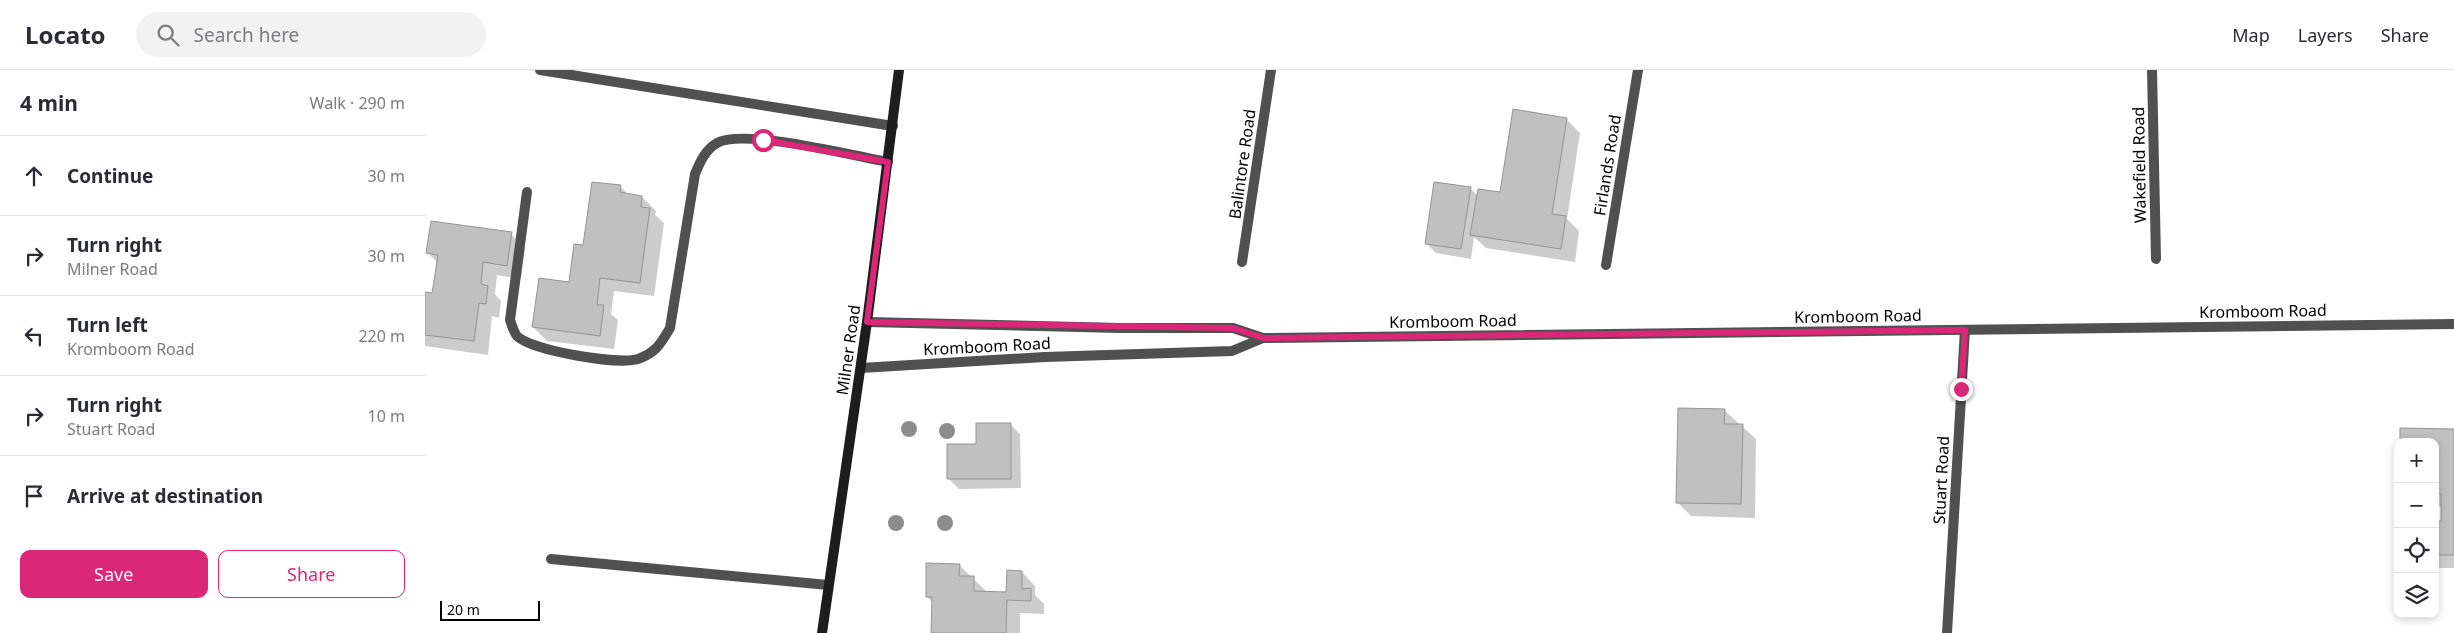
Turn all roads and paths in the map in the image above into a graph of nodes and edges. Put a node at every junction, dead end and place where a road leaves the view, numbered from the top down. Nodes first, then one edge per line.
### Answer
1 (540, 70) edge
2 (899, 70) edge
3 (1271, 70) edge
4 (1638, 70) edge
5 (2152, 70) edge
6 (893, 126) junction
7 (888, 162) junction
8 (527, 192) dead end
9 (2156, 260) dead end
10 (1242, 262) dead end
11 (1606, 265) dead end
12 (867, 322) junction
13 (2454, 324) edge
14 (1965, 330) junction
15 (1263, 338) junction
16 (861, 368) junction
17 (551, 560) dead end
18 (828, 585) junction
19 (822, 633) edge
20 (1947, 633) edge

1 - 6 street
2 - 6 main road, Milner Road
3 - 10 street, Balintore Road
4 - 11 street, Firlands Road
5 - 9 street, Wakefield Road
6 - 7 main road, Milner Road
7 - 8 street
7 - 12 main road, Milner Road
12 - 15 street, Kromboom Road
12 - 16 main road, Milner Road
13 - 14 street, Kromboom Road
14 - 15 street, Kromboom Road
14 - 20 street, Stuart Road
15 - 16 street, Kromboom Road
16 - 18 main road, Milner Road
17 - 18 street
18 - 19 main road, Milner Road

